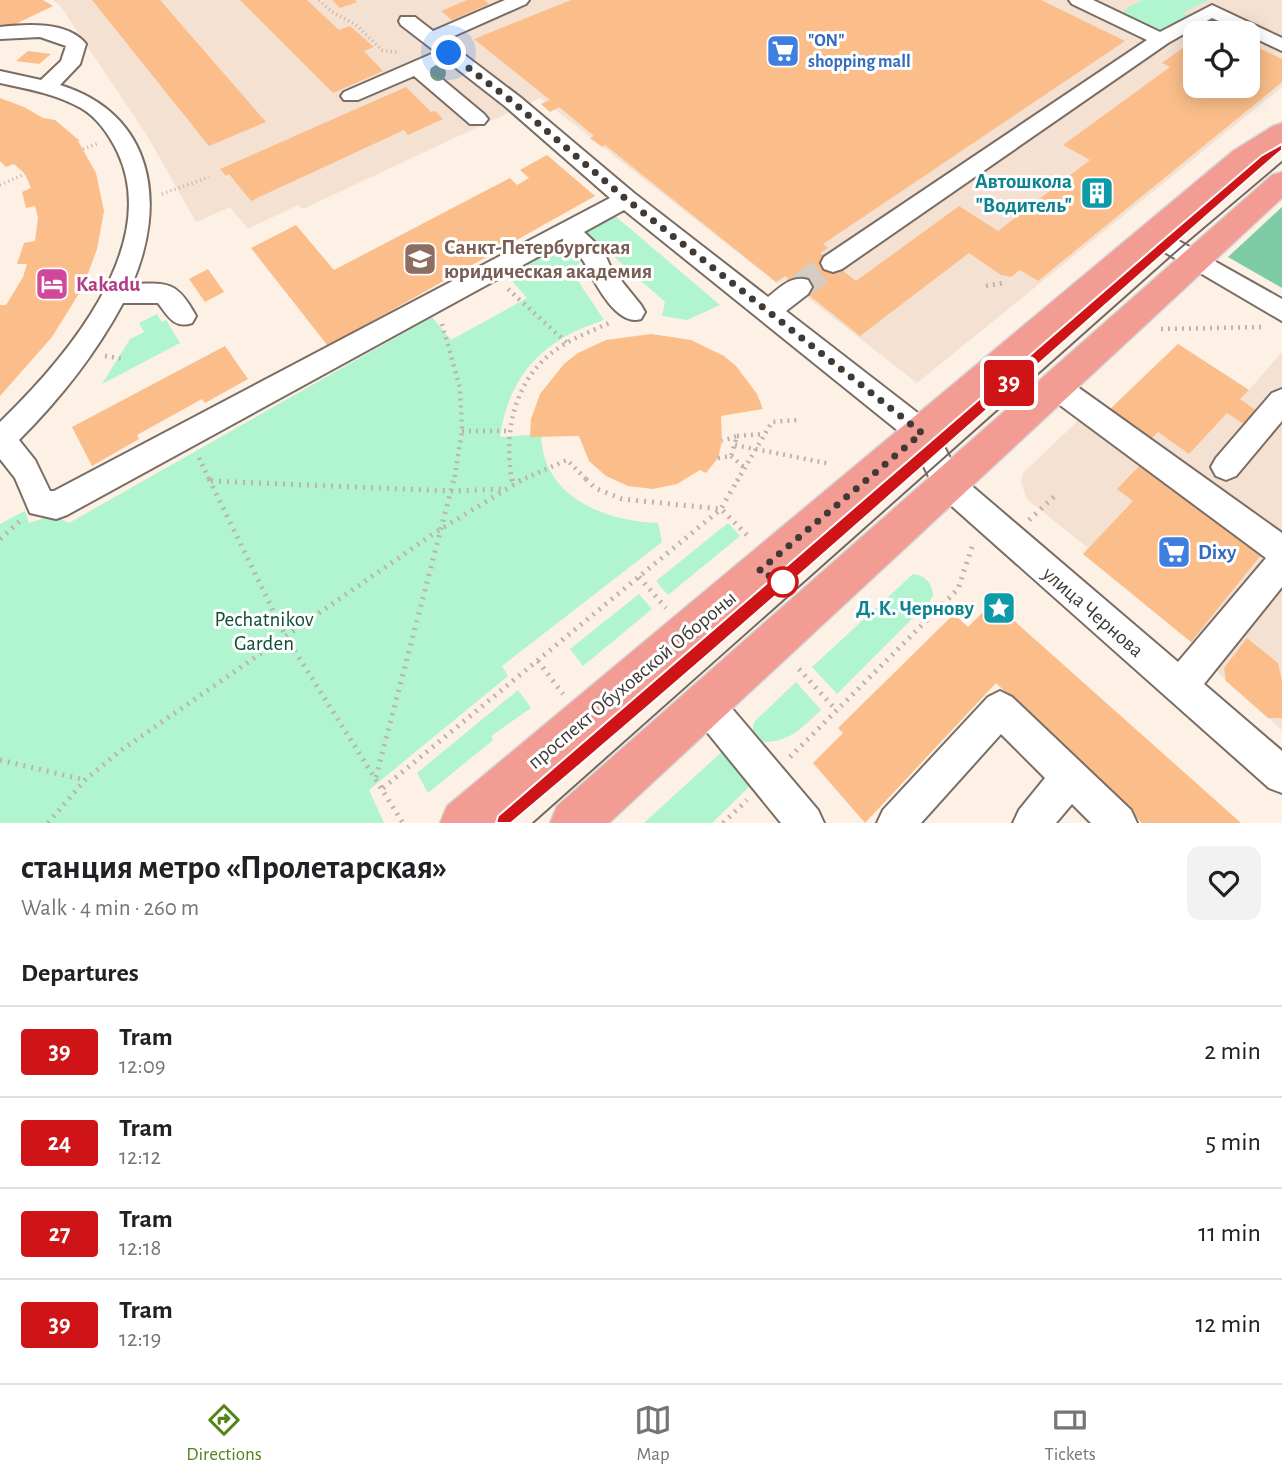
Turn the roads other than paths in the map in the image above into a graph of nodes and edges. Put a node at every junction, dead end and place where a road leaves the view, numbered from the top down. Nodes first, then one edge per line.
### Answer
1 (520, 0) edge
2 (1078, 0) edge
3 (408, 21) dead end
4 (0, 33) edge
5 (1161, 39) junction
6 (1282, 45) edge
7 (440, 46) junction
8 (416, 67) junction
9 (12, 73) edge
10 (44, 88) junction
11 (351, 96) dead end
12 (477, 119) dead end
13 (1282, 132) edge
14 (1282, 182) edge
15 (626, 199) junction
16 (568, 231) junction
17 (1152, 234) junction
18 (1194, 259) junction
19 (833, 263) tunnel mouth
20 (799, 287) tunnel mouth
21 (117, 294) junction
22 (769, 310) junction
23 (632, 312) road end
24 (183, 316) dead end
25 (1274, 319) edge
26 (1055, 386) junction
27 (1282, 401) edge
28 (922, 433) junction
29 (0, 442) edge
30 (1226, 467) dead end
31 (948, 484) junction
32 (1282, 551) edge
33 (1282, 563) edge
34 (1180, 686) junction
35 (706, 704) junction
36 (1282, 775) edge
37 (1070, 777) junction
38 (464, 823) edge
39 (574, 823) edge
40 (805, 823) edge
41 (897, 823) edge
42 (1032, 823) edge
43 (1118, 823) edge

1 - 7 street
2 - 5 street
3 - 7 street
4 - 10 street
5 - 6 street
5 - 19 street
7 - 8 street
7 - 15 street
8 - 11 street
8 - 12 street
9 - 10 street
10 - 21 street
13 - 17 main road, проспект Обуховской Обороны
14 - 18 main road
15 - 16 street
15 - 22 street
16 - 23 street
16 - 29 street
17 - 18 street
17 - 28 main road, проспект Обуховской Обороны
18 - 25 street
18 - 26 main road
20 - 22 street
21 - 24 street
21 - 29 street
22 - 28 street
26 - 31 main road
26 - 32 street
27 - 30 street
28 - 31 street, улица Чернова
28 - 38 main road, проспект Обуховской Обороны
31 - 34 street, улица Чернова
31 - 35 main road
33 - 34 street
34 - 36 street, улица Чернова
35 - 39 main road
35 - 40 street
37 - 41 street
37 - 42 street
37 - 43 street

